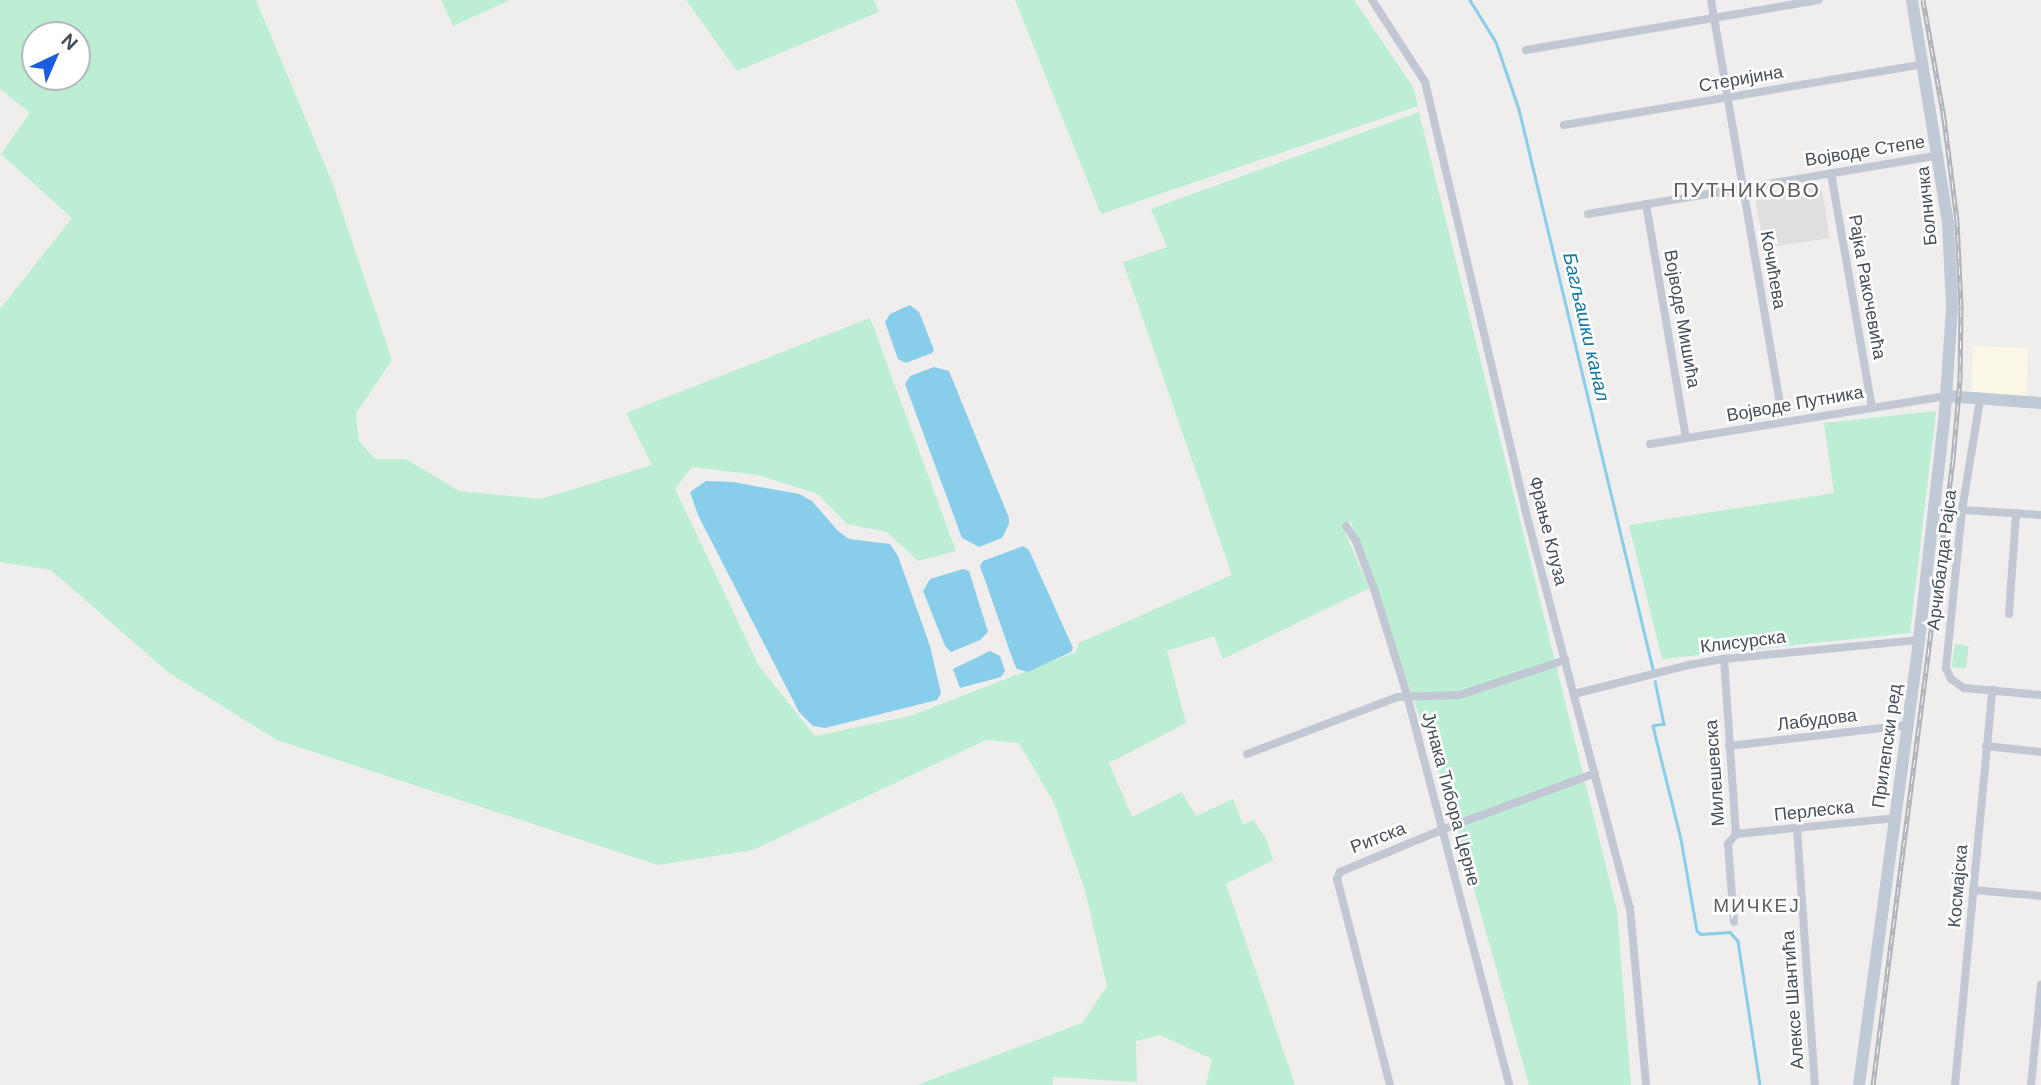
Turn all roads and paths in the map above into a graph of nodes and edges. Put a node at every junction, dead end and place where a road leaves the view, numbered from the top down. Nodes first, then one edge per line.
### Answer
1 (1372, 0) edge
2 (1711, 0) edge
3 (1819, 0) edge
4 (1912, 0) edge
5 (1714, 18) junction
6 (1526, 50) dead end
7 (1924, 64) junction
8 (1727, 97) junction
9 (1564, 125) dead end
10 (1939, 155) junction
11 (1831, 173) junction
12 (1743, 188) junction
13 (1646, 204) junction
14 (1588, 214) dead end
15 (1946, 396) junction
16 (1980, 400) junction
17 (2041, 402) edge
18 (1872, 407) junction
19 (1945, 411) joint
20 (1783, 422) junction
21 (1686, 438) junction
22 (1650, 444) dead end
23 (1962, 510) junction
24 (2016, 513) junction
25 (2041, 515) edge
26 (1346, 526) dead end
27 (2009, 614) dead end
28 (1919, 640) junction
29 (1724, 659) junction
30 (1565, 660) junction
31 (1992, 690) junction
32 (1574, 694) junction
33 (1407, 695) junction
34 (2041, 695) edge
35 (1908, 725) junction
36 (1729, 746) junction
37 (1986, 746) junction
38 (2041, 752) edge
39 (1247, 754) dead end
40 (1595, 773) junction
41 (1895, 818) junction
42 (1444, 829) junction
43 (1797, 829) junction
44 (1736, 834) junction
45 (1973, 890) junction
46 (2041, 896) edge
47 (1734, 922) dead end
48 (2041, 984) edge
49 (1390, 1085) edge
50 (1509, 1085) edge
51 (1646, 1085) edge
52 (1815, 1085) edge
53 (1859, 1085) edge
54 (1955, 1085) edge
55 (2031, 1085) edge

1 - 30 street, Фрање Клуза
2 - 5 street, Кочићева
3 - 5 street
4 - 7 street, Болничка
5 - 6 street
5 - 8 street, Кочићева
7 - 8 street, Стеријина
7 - 10 street, Болничка
8 - 9 street, Стеријина
8 - 12 street, Кочићева
10 - 11 street, Војводе Степе
10 - 15 street, Болничка
11 - 12 street, Војводе Степе
11 - 18 street, Рајка Ракочевића
12 - 13 street, Војводе Степе
12 - 20 street, Кочићева
13 - 14 street, Војводе Степе
13 - 21 street, Војводе Мишића
15 - 16 street
15 - 18 street, Војводе Путника
15 - 19 street, Болничка
16 - 17 street
16 - 23 street, Арчибалда Рајса
18 - 20 street, Војводе Путника
19 - 28 street, Прилепски ред
20 - 21 street, Војводе Путника
21 - 22 street, Војводе Путника
23 - 24 street
23 - 31 street, Арчибалда Рајса
24 - 25 street
24 - 27 street
26 - 33 street, Јунака Тибора Церне
28 - 29 street, Клисурска
28 - 35 street, Прилепски ред
29 - 32 street, Клисурска
29 - 36 street, Милешевска
30 - 32 street, Фрање Клуза
30 - 33 street
31 - 34 street, Арчибалда Рајса
31 - 37 street, Космајска
32 - 40 street, Фрање Клуза
33 - 39 street
33 - 42 street, Јунака Тибора Церне
35 - 36 street, Лабудова
35 - 41 street, Прилепски ред
36 - 44 street, Милешевска
37 - 38 street
37 - 45 street, Космајска
40 - 42 street, Ритска
40 - 51 street, Фрање Клуза
41 - 43 street, Перлеска
41 - 53 street, Прилепски ред
42 - 49 street, Ритска
42 - 50 street, Јунака Тибора Церне
43 - 44 street, Перлеска
43 - 52 street, Алексе Шантића
44 - 47 street, Милешевска
45 - 46 street
45 - 54 street, Космајска
48 - 55 street

